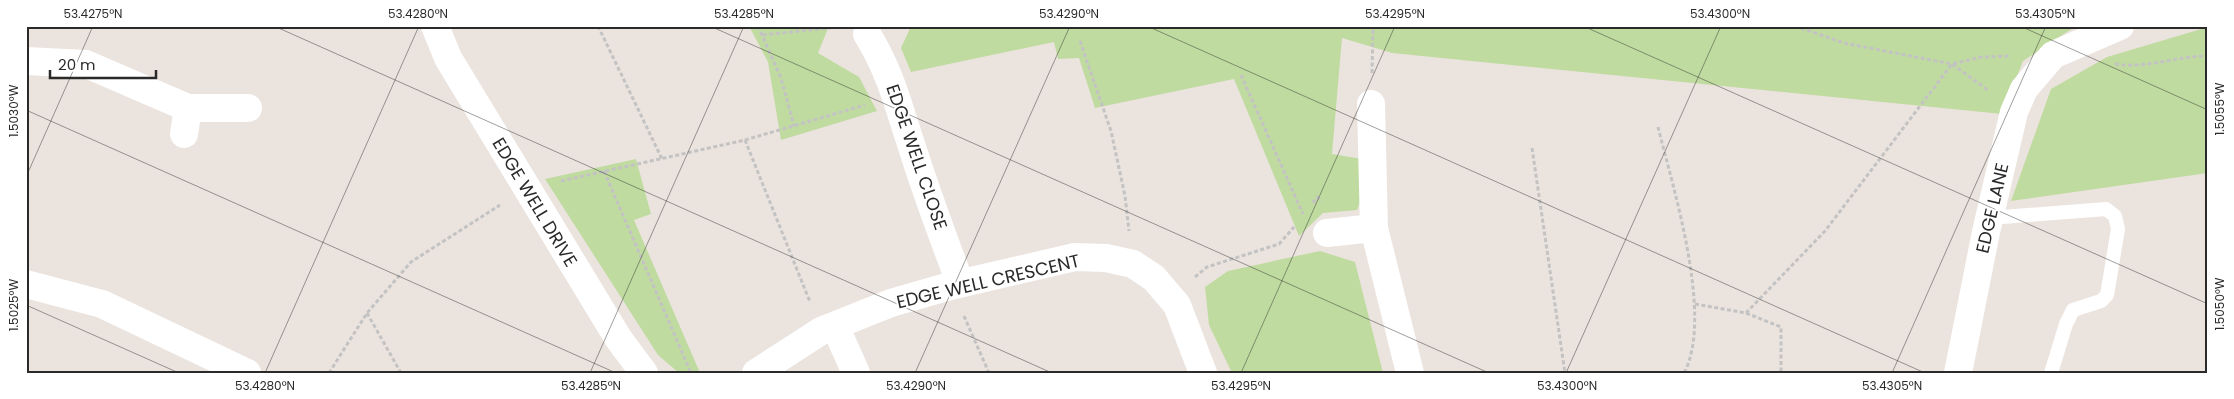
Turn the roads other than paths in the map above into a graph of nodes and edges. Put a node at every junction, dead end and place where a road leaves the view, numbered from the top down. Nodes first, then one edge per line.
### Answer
1 (435, 26) edge
2 (2120, 26) edge
3 (867, 34) road end
4 (26, 60) edge
5 (1371, 104) road end
6 (248, 108) dead end
7 (1990, 218) junction
8 (26, 284) edge
9 (955, 285) junction
10 (828, 329) junction
11 (247, 373) edge
12 (644, 373) edge
13 (756, 373) edge
14 (856, 373) edge
15 (1203, 373) edge
16 (1410, 373) edge
17 (1958, 373) edge
18 (2051, 373) edge

1 - 12 street, EDGE WELL DRIVE
2 - 7 street, EDGE LANE
3 - 9 street, EDGE WELL CLOSE
4 - 6 street
5 - 16 street
7 - 17 street, EDGE LANE
7 - 18 lane
8 - 11 street
9 - 10 street, EDGE WELL CRESCENT
9 - 15 street, EDGE WELL CRESCENT
10 - 13 street, EDGE WELL CRESCENT
10 - 14 street

